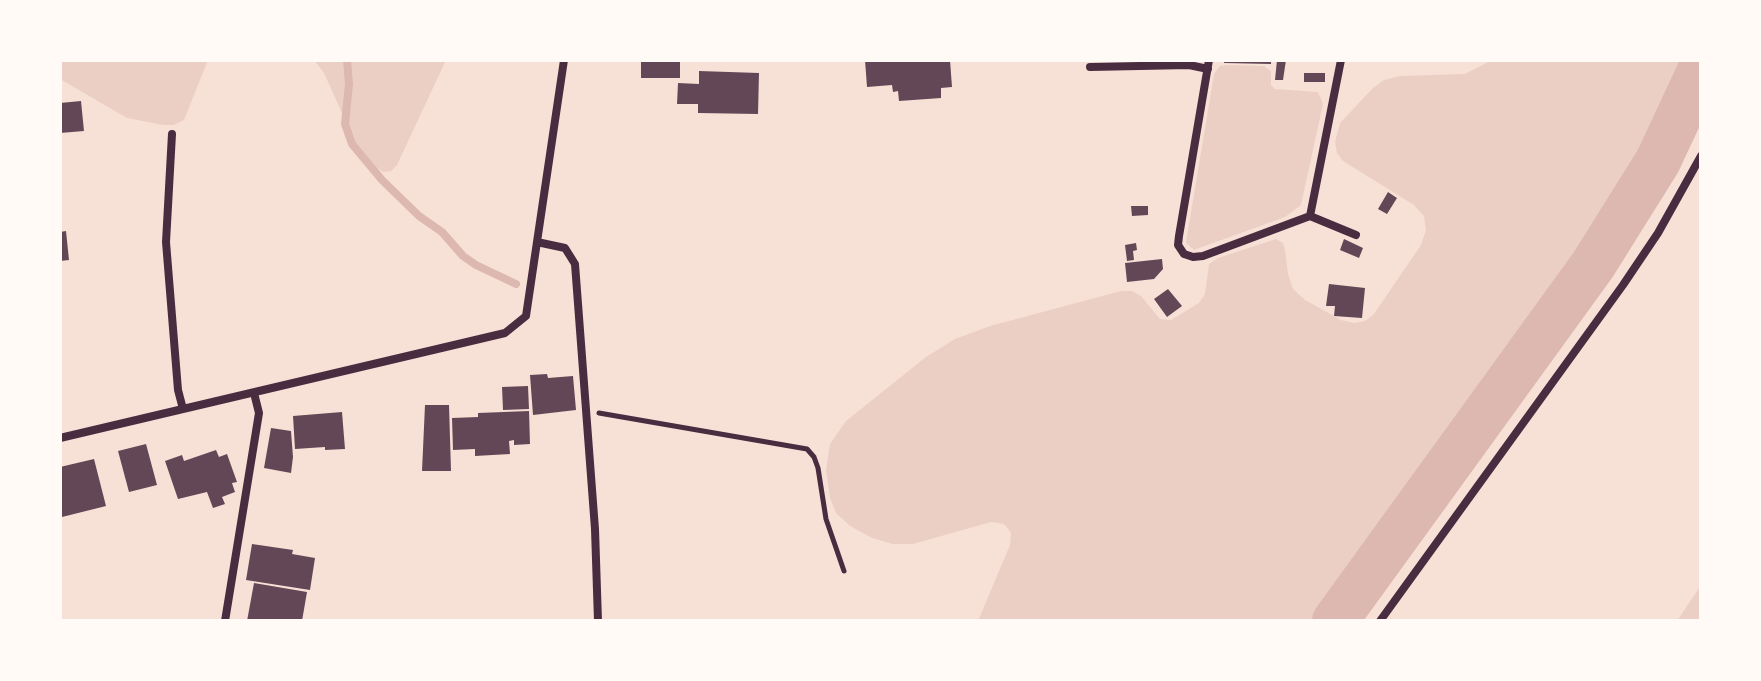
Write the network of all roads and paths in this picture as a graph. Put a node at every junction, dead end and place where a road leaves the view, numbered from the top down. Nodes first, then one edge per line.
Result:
1 (564, 60) edge
2 (1341, 60) edge
3 (1208, 64) edge
4 (1090, 67) dead end
5 (172, 134) dead end
6 (1701, 156) edge
7 (1310, 216) junction
8 (1356, 235) dead end
9 (537, 242) junction
10 (254, 393) junction
11 (183, 409) junction
12 (586, 414) junction
13 (60, 438) edge
14 (844, 571) dead end
15 (225, 621) edge
16 (598, 621) edge
17 (1380, 621) edge

1 - 9 street
2 - 7 street
3 - 4 street
3 - 7 street
5 - 11 street
6 - 17 street
7 - 8 street
9 - 10 street
9 - 12 street
10 - 11 street
10 - 15 street
11 - 13 street
12 - 14 path
12 - 16 street

